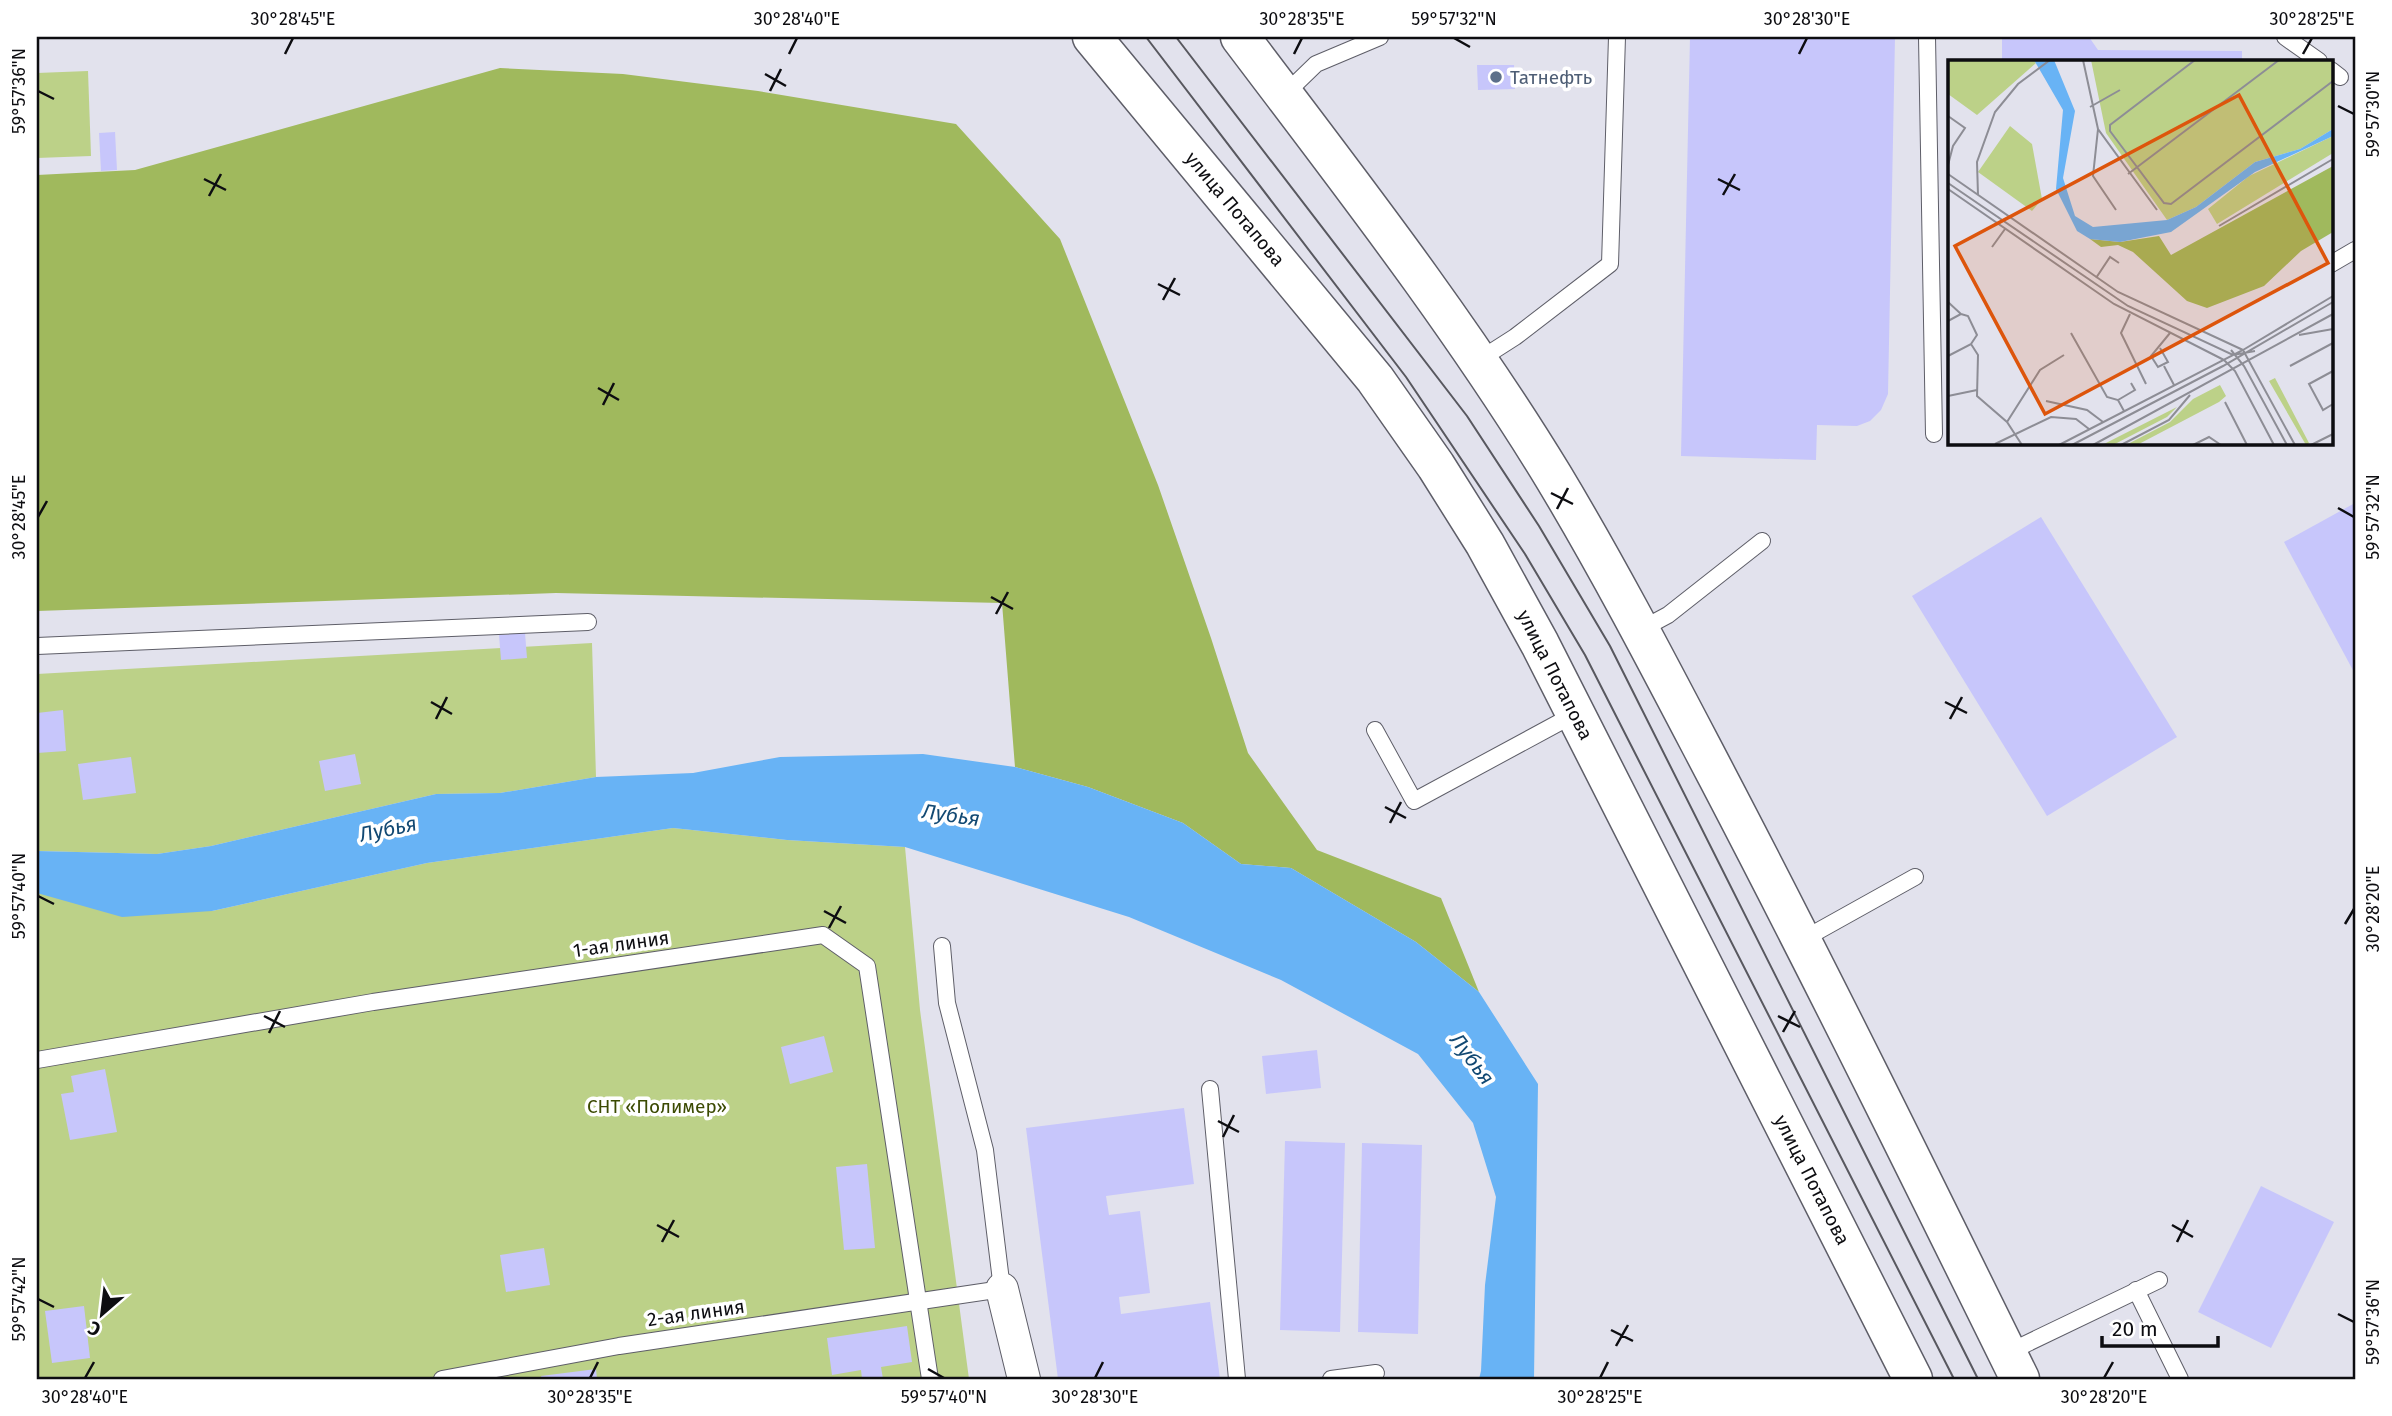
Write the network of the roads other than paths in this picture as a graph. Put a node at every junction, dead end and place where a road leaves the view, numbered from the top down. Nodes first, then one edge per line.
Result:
1 (1092, 37) edge
2 (1240, 37) edge
3 (1380, 37) edge
4 (1617, 37) edge
5 (1927, 37) edge
6 (2285, 37) edge
7 (2318, 60) edge
8 (1284, 95) junction
9 (2355, 250) edge
10 (2332, 263) edge
11 (1479, 360) junction
12 (1934, 434) dead end
13 (1762, 541) dead end
14 (588, 622) dead end
15 (1640, 630) junction
16 (37, 646) edge
17 (1575, 714) junction
18 (1375, 730) dead end
19 (1915, 877) dead end
20 (1802, 940) junction
21 (942, 946) dead end
22 (37, 1060) edge
23 (1210, 1088) dead end
24 (2160, 1280) dead end
25 (1002, 1289) junction
26 (2136, 1290) junction
27 (917, 1302) junction
28 (2014, 1366) edge
29 (1376, 1373) dead end
30 (442, 1379) edge
31 (930, 1379) edge
32 (1024, 1379) edge
33 (1237, 1379) edge
34 (1331, 1379) edge
35 (1913, 1379) edge
36 (2180, 1379) edge

1 - 17 street, улица Потапова
2 - 8 street
3 - 8 lane
4 - 11 lane
5 - 12 lane
6 - 7 lane
8 - 11 street
9 - 10 lane
11 - 15 street
13 - 15 lane
14 - 16 lane
15 - 20 street
17 - 18 lane
17 - 35 street, улица Потапова
19 - 20 lane
20 - 28 street
21 - 25 lane
22 - 27 lane, 1-ая линия
23 - 33 lane
24 - 26 lane
25 - 27 lane, 2-ая линия
25 - 32 street
26 - 28 lane
26 - 36 lane
27 - 30 lane, 2-ая линия
27 - 31 lane, 1-ая линия
29 - 34 lane

